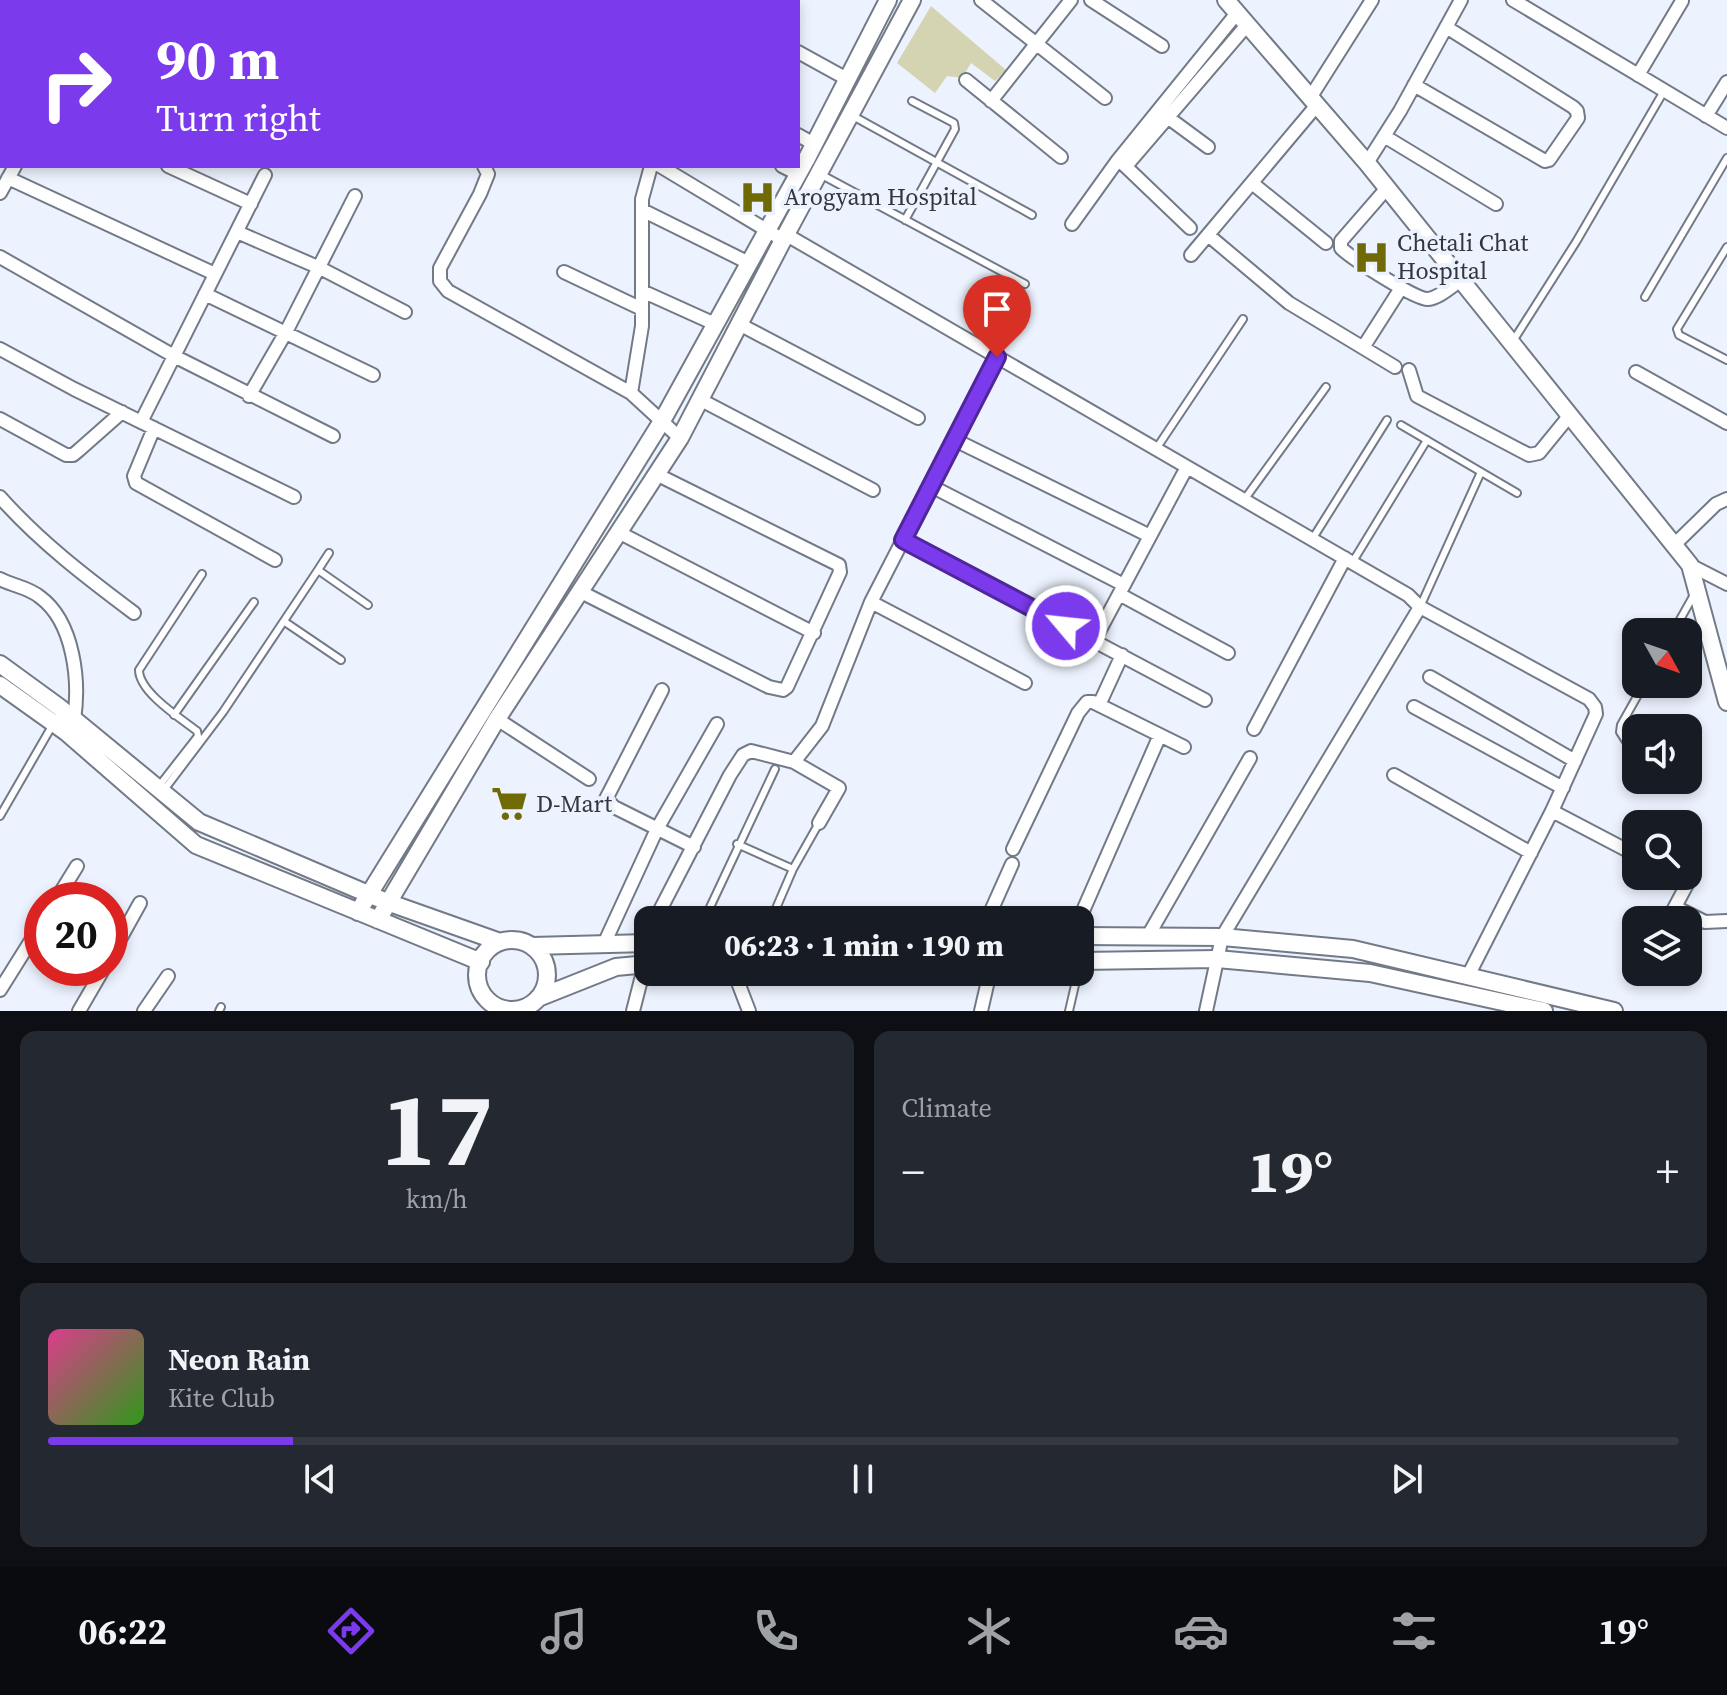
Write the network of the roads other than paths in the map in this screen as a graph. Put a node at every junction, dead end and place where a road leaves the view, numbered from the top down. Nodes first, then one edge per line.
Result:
1 (888, 0) edge
2 (912, 0) edge
3 (981, 0) edge
4 (1071, 0) edge
5 (1091, 0) edge
6 (1226, 0) edge
7 (1372, 0) edge
8 (1513, 0) edge
9 (1457, 1) edge
10 (1682, 1) edge
11 (1242, 19) junction
12 (1446, 27) junction
13 (1036, 43) junction
14 (1162, 46) dead end
15 (800, 53) edge
16 (1638, 75) junction
17 (847, 79) junction
18 (966, 80) dead end
19 (1727, 82) edge
20 (1414, 85) junction
21 (1664, 91) junction
22 (1105, 98) dead end
23 (912, 101) dead end
24 (991, 101) junction
25 (1314, 102) junction
26 (850, 114) junction
27 (1164, 114) junction
28 (1706, 116) junction
29 (1727, 128) edge
30 (800, 136) edge
31 (1384, 136) junction
32 (814, 144) junction
33 (1208, 147) dead end
34 (1061, 157) dead end
35 (1727, 158) edge
36 (937, 162) junction
37 (1122, 163) junction
38 (1367, 163) junction
39 (172, 168) edge
40 (485, 168) edge
41 (650, 168) edge
42 (663, 168) edge
43 (786, 168) edge
44 (798, 174) junction
45 (818, 174) junction
46 (265, 175) dead end
47 (4, 183) edge
48 (1252, 183) junction
49 (1387, 188) junction
50 (355, 196) dead end
51 (251, 204) junction
52 (1496, 204) dead end
53 (642, 210) junction
54 (1032, 215) dead end
55 (905, 220) junction
56 (1072, 224) dead end
57 (1190, 228) dead end
58 (767, 230) junction
59 (237, 232) junction
60 (1208, 235) junction
61 (784, 237) junction
62 (1326, 243) dead end
63 (1727, 247) edge
64 (1191, 255) dead end
65 (0, 257) edge
66 (749, 263) junction
67 (320, 268) junction
68 (564, 272) dead end
69 (215, 274) junction
70 (1461, 280) junction
71 (1025, 284) dead end
72 (1401, 288) junction
73 (642, 291) junction
74 (205, 294) junction
75 (1645, 297) dead end
76 (642, 309) junction
77 (405, 312) dead end
78 (1243, 319) dead end
79 (715, 324) junction
80 (739, 324) junction
81 (286, 332) junction
82 (1512, 343) junction
83 (1364, 346) junction
84 (0, 349) edge
85 (174, 356) junction
86 (997, 357) junction
87 (1727, 360) edge
88 (1395, 367) dead end
89 (1409, 370) dead end
90 (1636, 372) dead end
91 (373, 375) dead end
92 (1326, 387) dead end
93 (631, 393) junction
94 (249, 396) junction
95 (701, 400) junction
96 (122, 412) junction
97 (1570, 415) junction
98 (918, 418) dead end
99 (0, 419) edge
100 (1387, 420) dead end
101 (662, 421) junction
102 (141, 422) junction
103 (1727, 423) edge
104 (1401, 425) dead end
105 (154, 428) junction
106 (333, 436) dead end
107 (680, 438) junction
108 (955, 440) junction
109 (1427, 440) junction
110 (1156, 449) junction
111 (1187, 467) junction
112 (1481, 472) junction
113 (656, 474) junction
114 (931, 486) junction
115 (873, 490) dead end
116 (1517, 493) dead end
117 (0, 497) edge
118 (294, 497) dead end
119 (1727, 499) edge
120 (1244, 500) junction
121 (618, 532) junction
122 (1150, 536) junction
123 (1312, 539) junction
124 (903, 540) junction
125 (1674, 545) junction
126 (329, 553) dead end
127 (275, 560) dead end
128 (1348, 560) junction
129 (1690, 565) junction
130 (318, 570) junction
131 (202, 574) dead end
132 (0, 579) edge
133 (1727, 584) edge
134 (1122, 590) junction
135 (1697, 590) junction
136 (579, 591) junction
137 (254, 602) dead end
138 (871, 602) junction
139 (368, 605) dead end
140 (1420, 607) junction
141 (134, 613) dead end
142 (1681, 618) edge
143 (285, 622) junction
144 (814, 633) junction
145 (1094, 641) junction
146 (1228, 653) dead end
147 (1122, 655) junction
148 (341, 660) dead end
149 (0, 664) edge
150 (1722, 667) edge
151 (1430, 677) dead end
152 (1025, 683) dead end
153 (0, 685) edge
154 (662, 690) dead end
155 (1205, 700) dead end
156 (1727, 702) edge
157 (1099, 705) junction
158 (1414, 707) dead end
159 (174, 715) junction
160 (497, 719) junction
161 (74, 720) junction
162 (54, 723) junction
163 (717, 724) dead end
164 (1254, 729) dead end
165 (1160, 735) junction
166 (1184, 747) dead end
167 (1250, 758) dead end
168 (1575, 761) junction
169 (794, 762) junction
170 (775, 769) dead end
171 (1394, 775) dead end
172 (589, 779) dead end
173 (1563, 788) junction
174 (159, 791) junction
175 (1552, 811) junction
176 (0, 816) edge
177 (819, 823) joint
178 (657, 829) junction
179 (737, 844) junction
180 (694, 847) junction
181 (1622, 848) edge
182 (1013, 849) dead end
183 (1531, 853) junction
184 (1012, 864) dead end
185 (77, 866) dead end
186 (793, 869) junction
187 (67, 882) edge
188 (368, 894) junction
189 (387, 902) junction
190 (140, 903) dead end
191 (662, 906) edge
192 (710, 906) edge
193 (777, 906) edge
194 (993, 906) edge
195 (1085, 906) edge
196 (358, 912) junction
197 (378, 920) junction
198 (1702, 920) edge
199 (1727, 921) edge
200 (128, 925) edge
201 (1094, 936) edge
202 (1148, 936) junction
203 (1222, 937) junction
204 (634, 940) edge
205 (500, 942) junction
206 (604, 944) junction
207 (532, 946) junction
208 (24, 952) edge
209 (1217, 959) junction
210 (1094, 961) edge
211 (481, 962) junction
212 (634, 965) edge
213 (168, 976) dead end
214 (1468, 976) junction
215 (94, 986) edge
216 (640, 986) edge
217 (739, 986) edge
218 (987, 986) edge
219 (1075, 986) edge
220 (0, 990) edge
221 (529, 1005) edge
222 (490, 1006) edge
223 (79, 1011) edge
224 (144, 1011) edge
225 (633, 1011) edge
226 (749, 1011) edge
227 (981, 1011) edge
228 (1069, 1011) edge
229 (1206, 1011) edge
230 (1544, 1011) edge
231 (1614, 1011) edge

1 - 17 street
2 - 26 street
3 - 13 street
4 - 13 street
5 - 14 street
6 - 11 street
7 - 25 street
8 - 16 street
9 - 12 street
10 - 16 street
11 - 25 street
11 - 27 street
12 - 20 street
12 - 20 street
13 - 22 street
13 - 24 street
15 - 17 street
16 - 21 street
17 - 32 street
18 - 24 street
19 - 28 street
20 - 31 street
21 - 28 street
21 - 82 lane
23 - 36 lane
24 - 34 street
25 - 38 street
25 - 48 street
26 - 36 lane
26 - 45 street
27 - 33 street
27 - 37 street
28 - 29 street
30 - 32 street
31 - 38 street
31 - 52 street
32 - 44 street
35 - 75 lane
36 - 54 lane
36 - 55 lane
37 - 56 street
37 - 57 street
38 - 49 street
39 - 51 street
40 - 93 street
41 - 53 street
42 - 58 street
43 - 44 street
44 - 58 street
45 - 55 lane
45 - 61 street
46 - 51 street
47 - 69 street
48 - 60 street
48 - 62 street
49 - 70 street
49 - 72 street
50 - 67 street
51 - 59 street
53 - 66 street
53 - 73 street
55 - 71 lane
58 - 61 street
58 - 66 street
59 - 67 street
59 - 69 street
60 - 64 street
60 - 83 street
61 - 80 street
61 - 86 street
63 - 87 lane
65 - 85 street
66 - 79 street
67 - 77 street
67 - 81 street
68 - 76 street
69 - 74 street
70 - 72 street
70 - 82 street
72 - 83 street
73 - 76 street
73 - 79 street
74 - 81 street
74 - 85 street
76 - 93 street
78 - 110 lane
79 - 101 street
80 - 95 street
80 - 98 street
81 - 91 street
81 - 94 street
82 - 97 street
83 - 88 street
84 - 96 street
85 - 94 street
85 - 102 street
86 - 108 street
86 - 110 street
89 - 97 street
90 - 103 street
92 - 120 lane
93 - 101 street
94 - 106 street
95 - 107 street
95 - 115 street
96 - 99 street
96 - 102 street
97 - 125 street
100 - 123 lane
101 - 107 street
101 - 188 street
102 - 105 street
104 - 109 lane
105 - 118 street
105 - 127 street
107 - 113 street
108 - 114 street
108 - 122 street
109 - 112 lane
109 - 128 lane
110 - 111 street
111 - 120 street
111 - 122 street
112 - 116 lane
112 - 140 lane
113 - 121 street
113 - 144 street
114 - 124 street
114 - 134 street
117 - 141 street
119 - 125 street
120 - 123 street
121 - 136 street
121 - 144 street
122 - 134 street
123 - 128 street
124 - 138 street
124 - 145 lane
125 - 129 street
126 - 130 lane
128 - 140 street
128 - 164 street
129 - 133 street
129 - 135 street
130 - 139 lane
130 - 143 lane
131 - 159 lane
132 - 161 street
134 - 145 street
134 - 146 street
135 - 142 lane
135 - 150 street
136 - 144 street
136 - 160 street
137 - 159 lane
138 - 152 street
138 - 169 street
140 - 168 street
140 - 203 street
143 - 148 lane
143 - 174 lane
145 - 147 street
147 - 155 street
147 - 157 street
149 - 161 street
150 - 156 street
151 - 168 street
153 - 162 street
154 - 178 street
157 - 165 street
157 - 182 street
158 - 173 street
159 - 174 lane
160 - 172 street
160 - 189 street
161 - 174 street
162 - 176 lane
162 - 196 street
163 - 178 street
165 - 166 street
165 - 195 street
167 - 202 street
168 - 173 street
169 - 177 street
169 - 180 street
170 - 179 lane
171 - 183 street
173 - 175 street
174 - 188 street
175 - 181 street
175 - 183 street
177 - 186 lane
178 - 180 street
178 - 206 street
179 - 186 lane
179 - 192 lane
180 - 191 street
183 - 214 street
184 - 194 street
185 - 187 street
186 - 193 lane
188 - 189 street
188 - 196 street
189 - 197 street
189 - 205 street
190 - 200 street
196 - 197 street
197 - 211 street
198 - 199 street
201 - 202 street
202 - 203 street
203 - 209 street
203 - 214 street
204 - 206 street
205 - 207 street
205 - 211 street
206 - 207 street
207 - 221 street
208 - 220 street
209 - 210 street
209 - 229 street
209 - 230 street
211 - 222 street
212 - 221 street
213 - 224 street
214 - 231 street
215 - 223 street
216 - 225 street
217 - 226 street
218 - 227 street
219 - 228 lane
221 - 222 street

